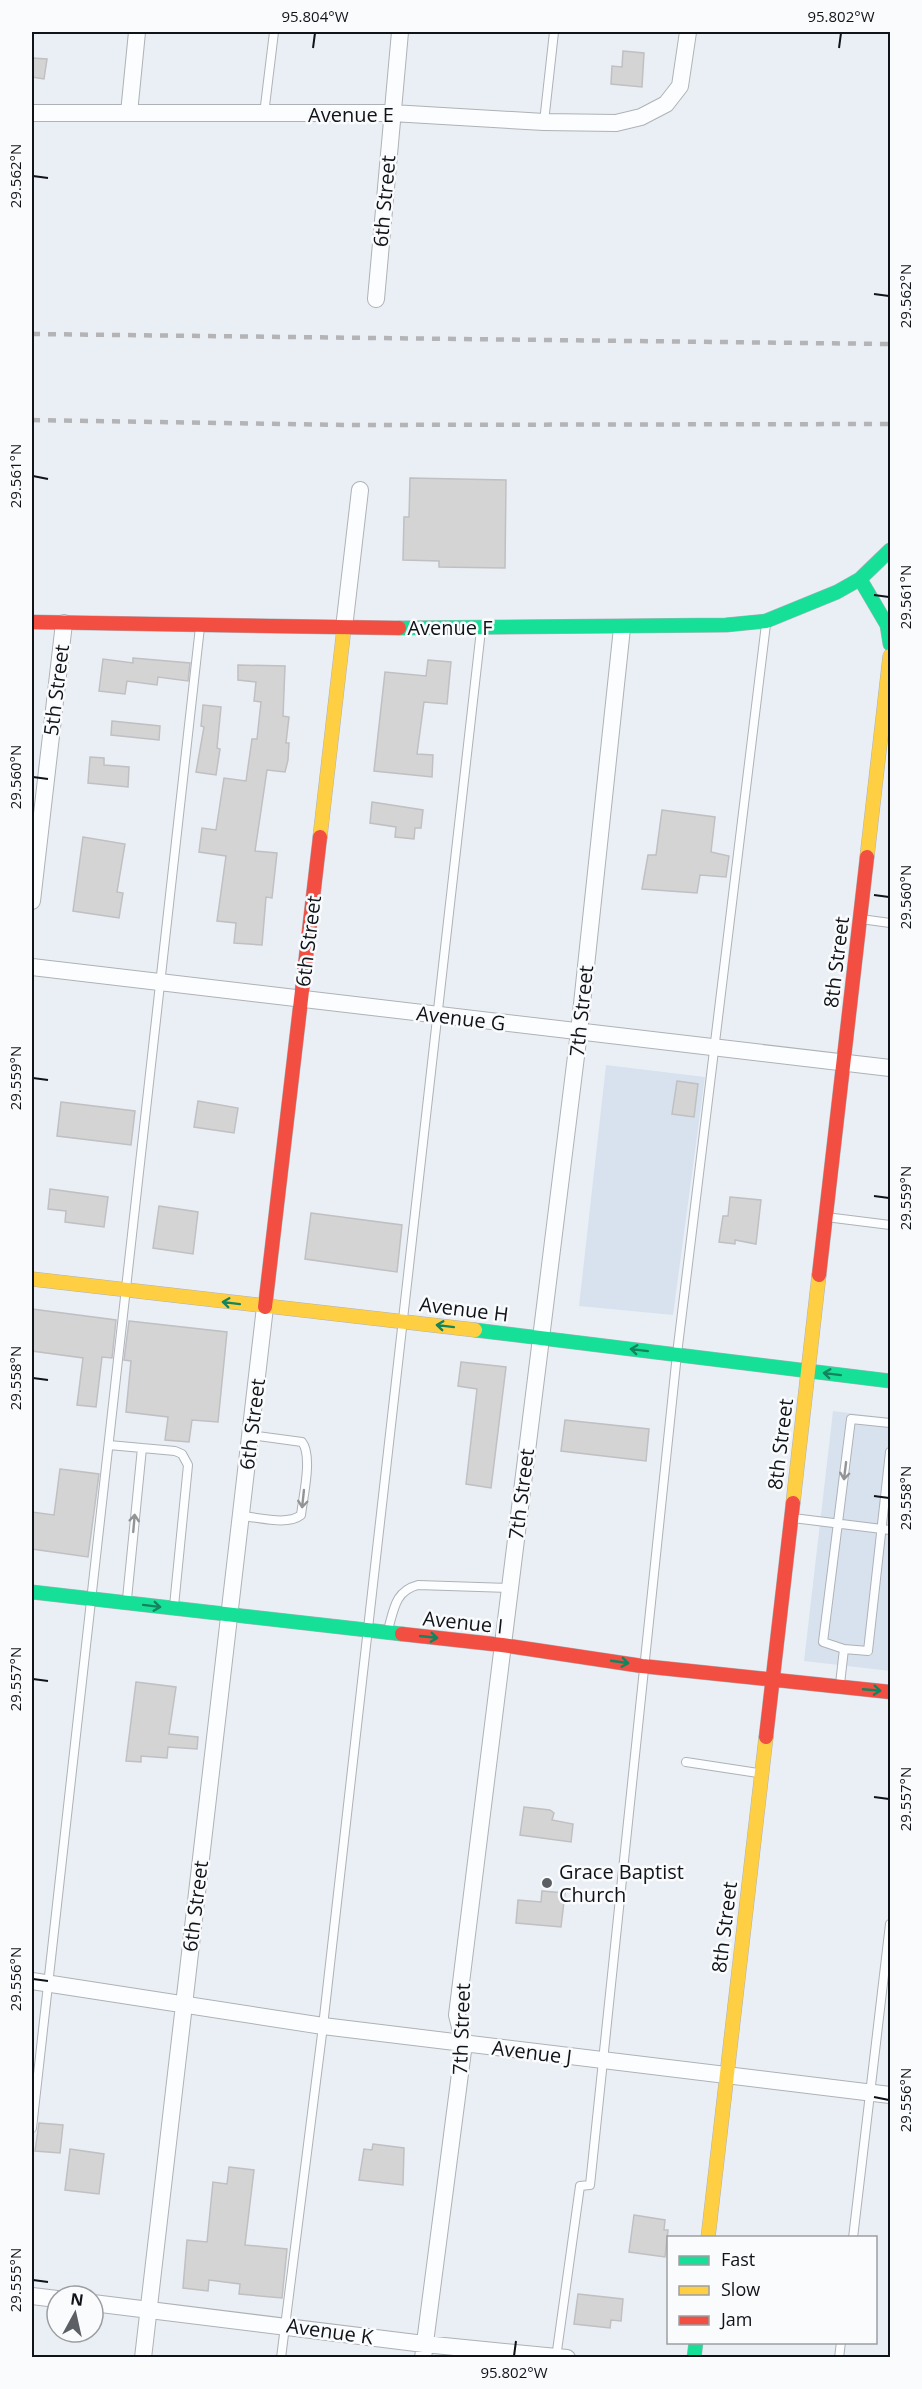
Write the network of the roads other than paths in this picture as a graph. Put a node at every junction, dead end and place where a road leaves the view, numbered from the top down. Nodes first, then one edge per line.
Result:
1 (137, 32) edge
2 (274, 32) edge
3 (400, 32) edge
4 (554, 32) edge
5 (688, 32) edge
6 (32, 113) edge
7 (129, 113) junction
8 (392, 113) junction
9 (264, 114) junction
10 (544, 122) junction
11 (376, 299) dead end
12 (360, 490) dead end
13 (891, 550) edge
14 (860, 579) junction
15 (766, 621) junction
16 (32, 622) edge
17 (64, 623) junction
18 (200, 623) junction
19 (481, 626) junction
20 (344, 628) junction
21 (622, 628) junction
22 (891, 644) edge
23 (891, 656) edge
24 (883, 794) edge
25 (32, 901) edge
26 (860, 919) junction
27 (891, 922) edge
28 (32, 967) edge
29 (159, 982) junction
30 (301, 999) junction
31 (438, 1015) junction
32 (579, 1032) junction
33 (715, 1048) junction
34 (844, 1063) junction
35 (891, 1068) edge
36 (826, 1217) junction
37 (891, 1225) edge
38 (32, 1279) edge
39 (127, 1290) junction
40 (265, 1307) junction
41 (404, 1321) junction
42 (540, 1338) junction
43 (677, 1354) junction
44 (808, 1371) junction
45 (891, 1381) edge
46 (891, 1423) edge
47 (250, 1435) junction
48 (109, 1445) junction
49 (141, 1448) junction
50 (891, 1452) edge
51 (241, 1515) junction
52 (791, 1518) junction
53 (838, 1524) junction
54 (886, 1529) edge
55 (509, 1588) junction
56 (32, 1592) edge
57 (91, 1598) junction
58 (127, 1602) junction
59 (174, 1608) junction
60 (229, 1616) junction
61 (367, 1631) junction
62 (387, 1633) junction
63 (502, 1645) junction
64 (844, 1649) junction
65 (642, 1666) junction
66 (772, 1681) junction
67 (840, 1687) junction
68 (891, 1692) edge
69 (686, 1762) dead end
70 (762, 1773) junction
71 (891, 1924) edge
72 (32, 1981) edge
73 (49, 1983) junction
74 (184, 2004) junction
75 (323, 2026) junction
76 (464, 2043) junction
77 (602, 2060) junction
78 (727, 2076) junction
79 (870, 2093) junction
80 (891, 2095) edge
81 (32, 2128) edge
82 (708, 2236) edge
83 (853, 2236) edge
84 (105, 2305) edge
85 (148, 2310) junction
86 (284, 2325) junction
87 (424, 2351) edge
88 (559, 2357) edge
89 (143, 2358) edge
90 (281, 2358) edge

1 - 7 street
2 - 9 lane
3 - 8 street, 6th Street
4 - 10 lane
5 - 10 street, Avenue E
6 - 7 street, Avenue E
7 - 9 street, Avenue E
8 - 9 street, Avenue E
8 - 10 street, Avenue E
8 - 11 street, 6th Street
12 - 20 street, 6th Street
13 - 14 street, Avenue F
14 - 15 street, Avenue F
14 - 22 street
15 - 21 street, Avenue F
15 - 33 lane
16 - 17 street, Avenue F
17 - 18 street, Avenue F
17 - 25 street, 5th Street
18 - 20 street, Avenue F
18 - 29 lane
19 - 20 street, Avenue F
19 - 21 street, Avenue F
19 - 31 lane
20 - 30 street, 6th Street
21 - 32 street, 7th Street
23 - 24 street, 8th Street
24 - 26 street, 8th Street
26 - 27 lane
26 - 34 street, 8th Street
28 - 29 street, Avenue G
29 - 30 street, Avenue G
29 - 39 lane
30 - 31 street, Avenue G
30 - 40 street, 6th Street
31 - 32 street, Avenue G
31 - 41 lane
32 - 33 street, Avenue G
32 - 42 street, 7th Street
33 - 34 street, Avenue G
33 - 43 lane
34 - 35 street, Avenue G
34 - 36 street, 8th Street
36 - 37 lane
36 - 44 street, 8th Street
38 - 39 street, Avenue H
40 -> 39 street, Avenue H
39 - 48 lane
40 - 41 street, Avenue H
40 - 47 street, 6th Street
42 -> 41 street, Avenue H
41 - 61 lane
43 -> 42 street, Avenue H
42 - 55 street, 7th Street
43 - 44 street, Avenue H
43 - 65 lane
45 -> 44 street, Avenue H
44 - 52 street, 8th Street
46 -> 53 lane
47 - 51 street, 6th Street
47 -> 51 lane
48 - 49 lane
48 - 57 lane
58 -> 49 lane
49 - 59 lane
50 - 54 lane
51 - 60 street, 6th Street
52 - 53 lane
52 - 66 street, 8th Street
53 - 54 lane
53 - 64 lane
54 - 64 lane
55 - 62 lane
55 - 63 street, 7th Street
56 - 57 street, Avenue I
57 - 58 street, Avenue I
57 - 73 lane
58 -> 59 street, Avenue I
59 - 60 street, Avenue I
60 - 61 street, Avenue I
60 - 74 street, 6th Street
61 - 62 street, Avenue I
61 - 75 lane
62 -> 63 street, Avenue I
63 -> 65 street, Avenue I
63 - 76 street, 7th Street
64 - 67 lane
65 - 66 street, Avenue I
65 - 77 lane
66 - 67 street, Avenue I
66 - 70 street, 8th Street
67 -> 68 street, Avenue I
69 - 70 lane
70 - 78 street, 8th Street
71 - 79 lane
72 - 73 street, Avenue J
73 - 74 street, Avenue J
73 - 81 lane
74 - 75 street, Avenue J
74 - 85 street, 6th Street
75 - 76 street, Avenue J
75 - 86 lane
76 - 77 street, Avenue J
76 - 87 street, 7th Street
77 - 78 street, Avenue J
77 - 88 lane
78 - 79 street, Avenue J
78 - 82 street, 8th Street
79 - 80 street, Avenue J
79 - 83 lane
84 - 85 street, Avenue K
85 - 86 street, Avenue K
85 - 89 street, 6th Street
86 - 87 street, Avenue K
86 - 90 lane
87 - 88 street, Avenue K

